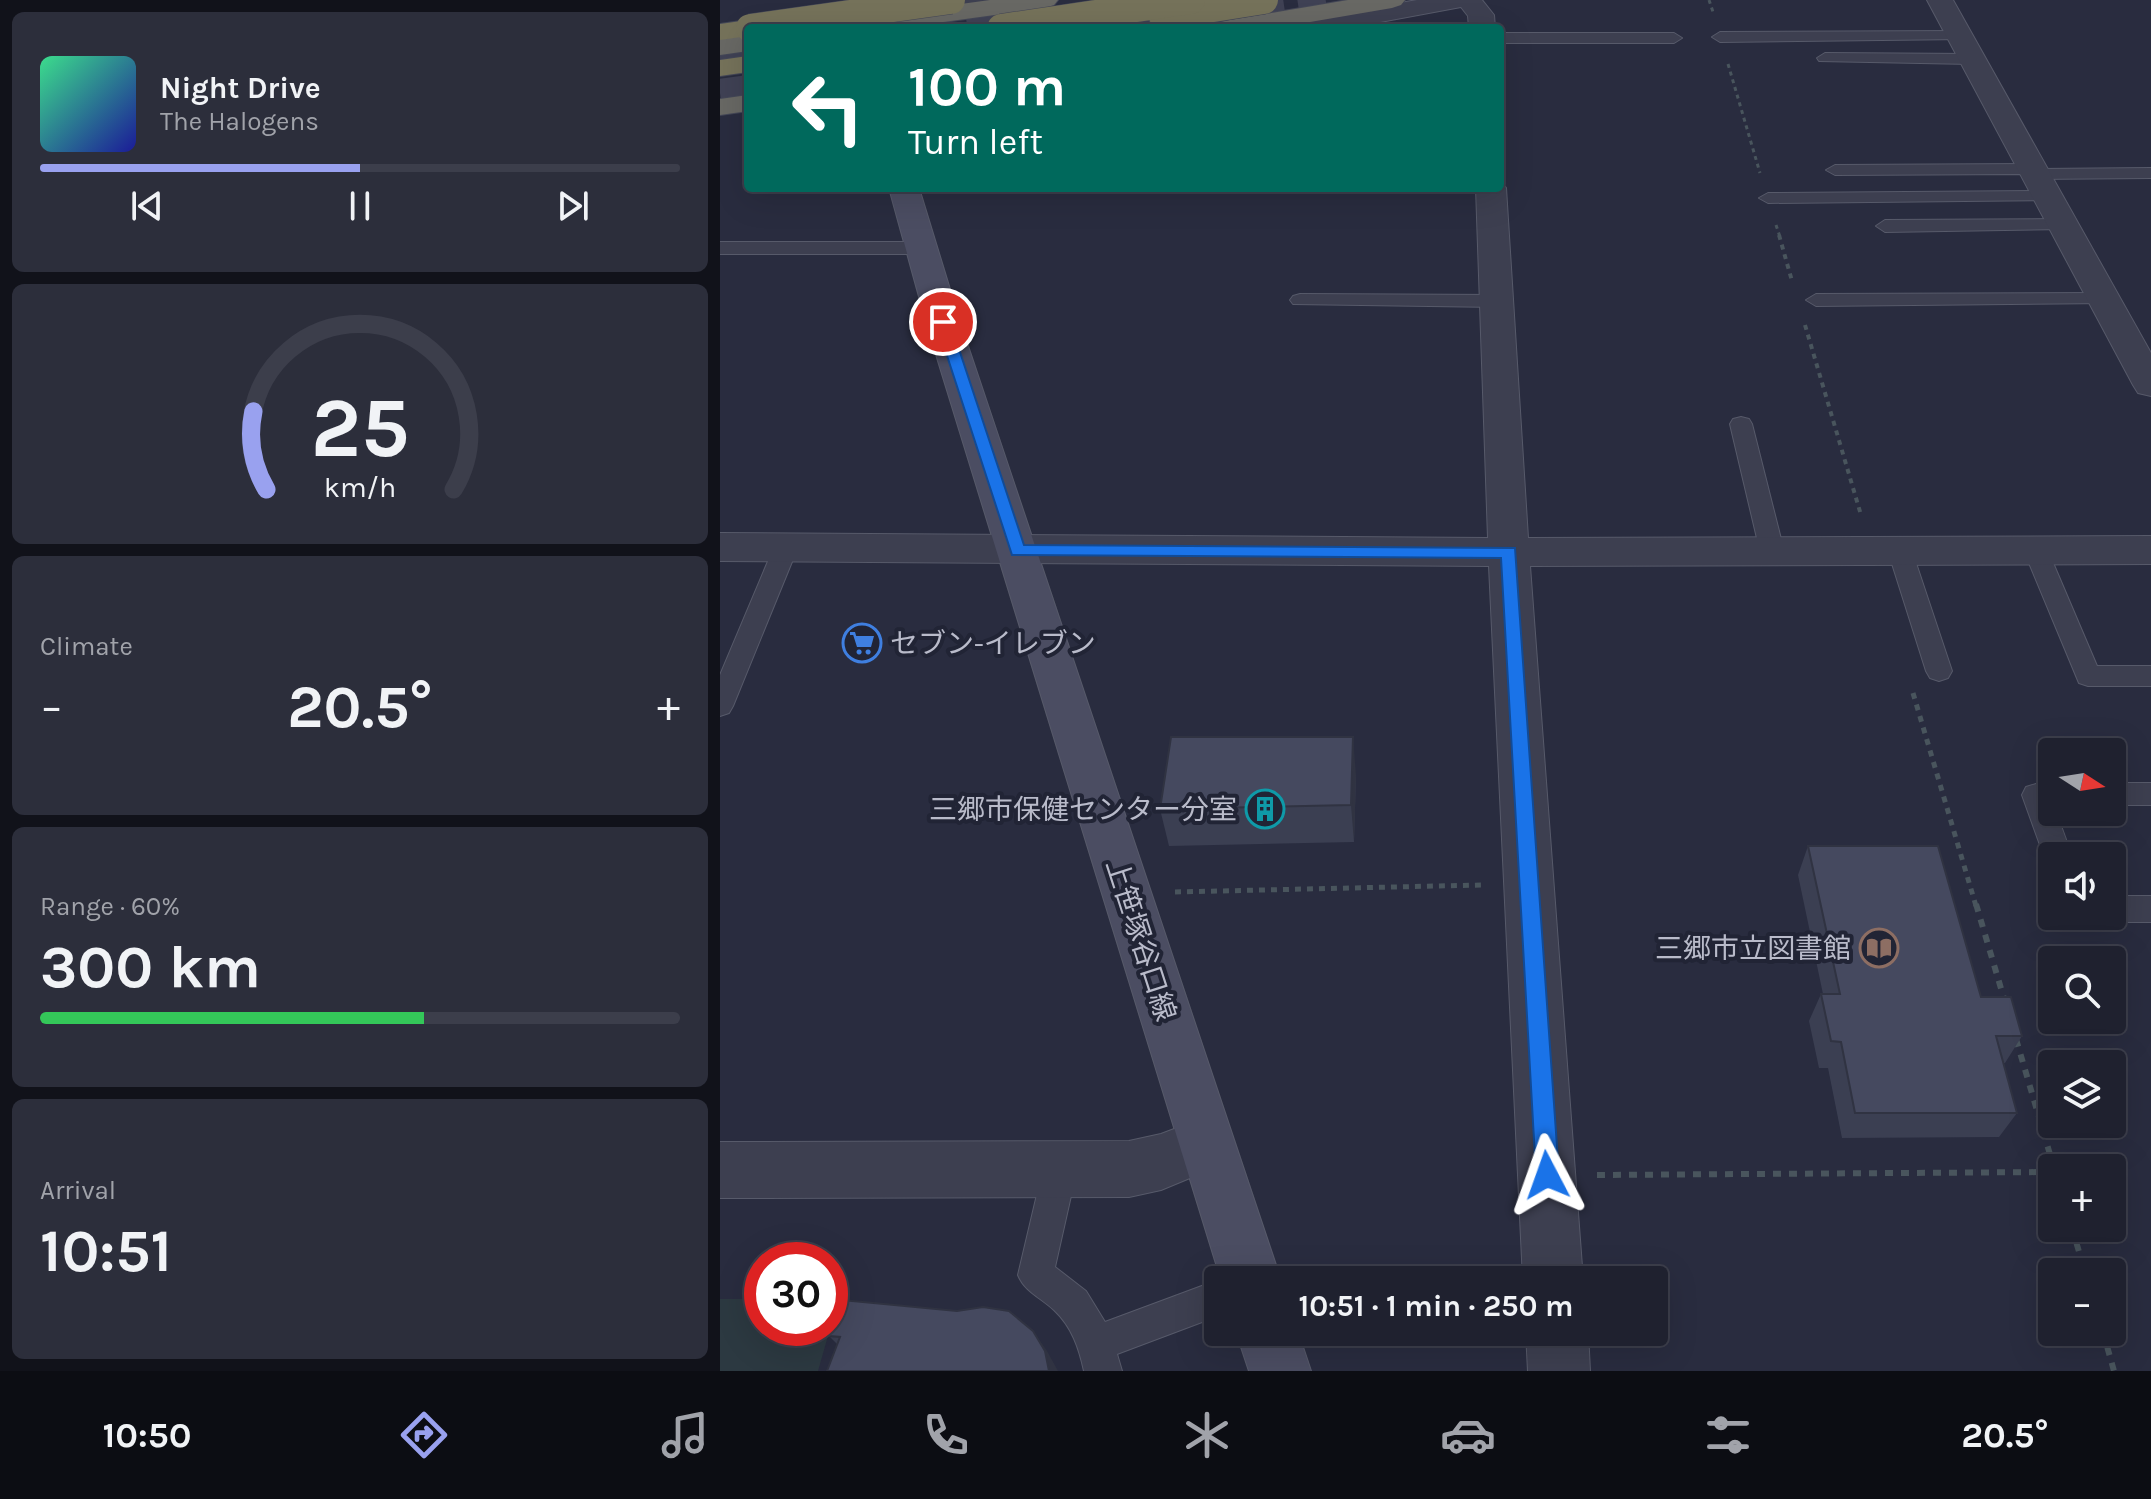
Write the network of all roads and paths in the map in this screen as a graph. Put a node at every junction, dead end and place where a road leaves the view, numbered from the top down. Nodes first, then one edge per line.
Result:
1 (838, 0) edge
2 (1045, 0) edge
3 (1117, 0) edge
4 (1191, 0) tunnel mouth
5 (1264, 0) edge
6 (1392, 0) edge
7 (1459, 0) edge
8 (1468, 0) edge
9 (1940, 0) edge
10 (963, 6) edge
11 (788, 24) edge
12 (847, 24) edge
13 (870, 24) edge
14 (1028, 24) tunnel mouth
15 (1109, 24) edge
16 (1139, 24) edge
17 (1253, 24) edge
18 (1327, 24) edge
19 (1482, 24) edge
20 (744, 29) edge
21 (720, 32) edge
22 (1720, 37) dead end
23 (1504, 38) edge
24 (1674, 38) dead end
25 (744, 44) edge
26 (720, 47) edge
27 (1965, 47) junction
28 (1825, 58) dead end
29 (744, 65) edge
30 (720, 68) edge
31 (744, 78) edge
32 (720, 81) edge
33 (744, 104) edge
34 (720, 107) edge
35 (1835, 170) dead end
36 (2151, 173) edge
37 (2036, 180) junction
38 (905, 192) edge
39 (1491, 192) edge
40 (1768, 198) dead end
41 (2061, 225) junction
42 (1885, 226) dead end
43 (720, 248) edge
44 (923, 248) junction
45 (2103, 299) junction
46 (1300, 300) dead end
47 (1816, 300) dead end
48 (1498, 301) junction
49 (2151, 385) edge
50 (1741, 424) dead end
51 (720, 547) edge
52 (786, 547) junction
53 (2151, 550) edge
54 (1017, 551) junction
55 (1772, 551) junction
56 (1900, 551) junction
57 (2036, 551) junction
58 (1509, 552) junction
59 (1939, 671) dead end
60 (2151, 676) edge
61 (720, 706) edge
62 (2126, 794) edge
63 (2151, 794) edge
64 (1530, 883) junction
65 (1172, 892) dead end
66 (2126, 909) edge
67 (2151, 909) edge
68 (1206, 1144) junction
69 (1060, 1169) junction
70 (720, 1170) edge
71 (2038, 1172) edge
72 (1547, 1175) junction
73 (1246, 1266) edge
74 (1552, 1266) edge
75 (1204, 1305) edge
76 (1272, 1346) edge
77 (1558, 1346) edge
78 (2107, 1346) edge
79 (1100, 1358) edge
80 (1280, 1371) edge
81 (1559, 1371) edge
82 (2114, 1371) edge

1 - 12 main road
2 - 10 highway
3 - 16 street
4 - 14 highway, bridge
5 - 15 highway, bridge
6 - 17 highway
7 - 18 street
8 - 19 street
9 - 27 street
10 - 11 highway, bridge
10 - 13 highway
20 - 21 highway
22 - 27 lane
23 - 24 lane
25 - 26 highway
27 - 28 lane
27 - 37 street
29 - 30 highway
31 - 32 highway
33 - 34 highway
35 - 37 lane
36 - 37 lane
37 - 40 lane
37 - 41 street
38 - 44 main road, 上笹塚谷口線
39 - 48 street
41 - 42 lane
41 - 45 street
43 - 44 lane
44 - 54 main road, 上笹塚谷口線
45 - 47 lane
45 - 49 street
46 - 48 lane
48 - 58 street
50 - 55 lane
51 - 52 street
52 - 54 street
52 - 61 lane
53 - 57 street
54 - 58 street
54 - 68 main road, 上笹塚谷口線
55 - 56 street
55 - 58 street
56 - 57 street
56 - 59 lane
57 - 60 lane
58 - 64 street
62 - 63 lane
64 - 65 path
64 - 72 street
66 - 67 lane
68 - 69 street
68 - 73 main road, 上笹塚谷口線
69 - 70 street
69 - 79 lane
71 - 72 path
72 - 74 street
75 - 79 lane
76 - 80 main road
77 - 81 street
78 - 82 path

